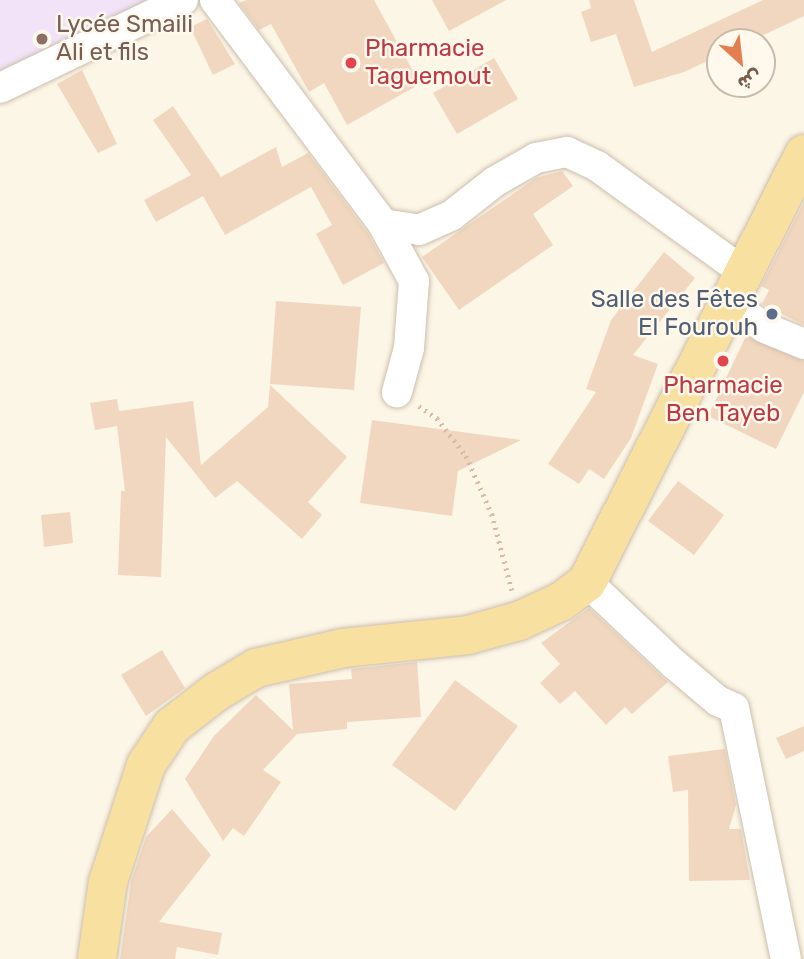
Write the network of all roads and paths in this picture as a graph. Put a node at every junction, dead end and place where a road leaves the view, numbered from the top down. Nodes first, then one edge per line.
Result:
1 (183, 0) edge
2 (215, 0) edge
3 (0, 88) edge
4 (804, 154) edge
5 (383, 224) junction
6 (737, 288) junction
7 (804, 344) edge
8 (397, 392) joint
9 (587, 582) junction
10 (519, 621) junction
11 (97, 959) edge
12 (786, 959) edge

1 - 3 street
2 - 5 street
4 - 6 main road
5 - 6 street
5 - 8 street
6 - 7 street
6 - 9 main road
8 - 10 path
9 - 10 main road
9 - 12 street
10 - 11 main road

